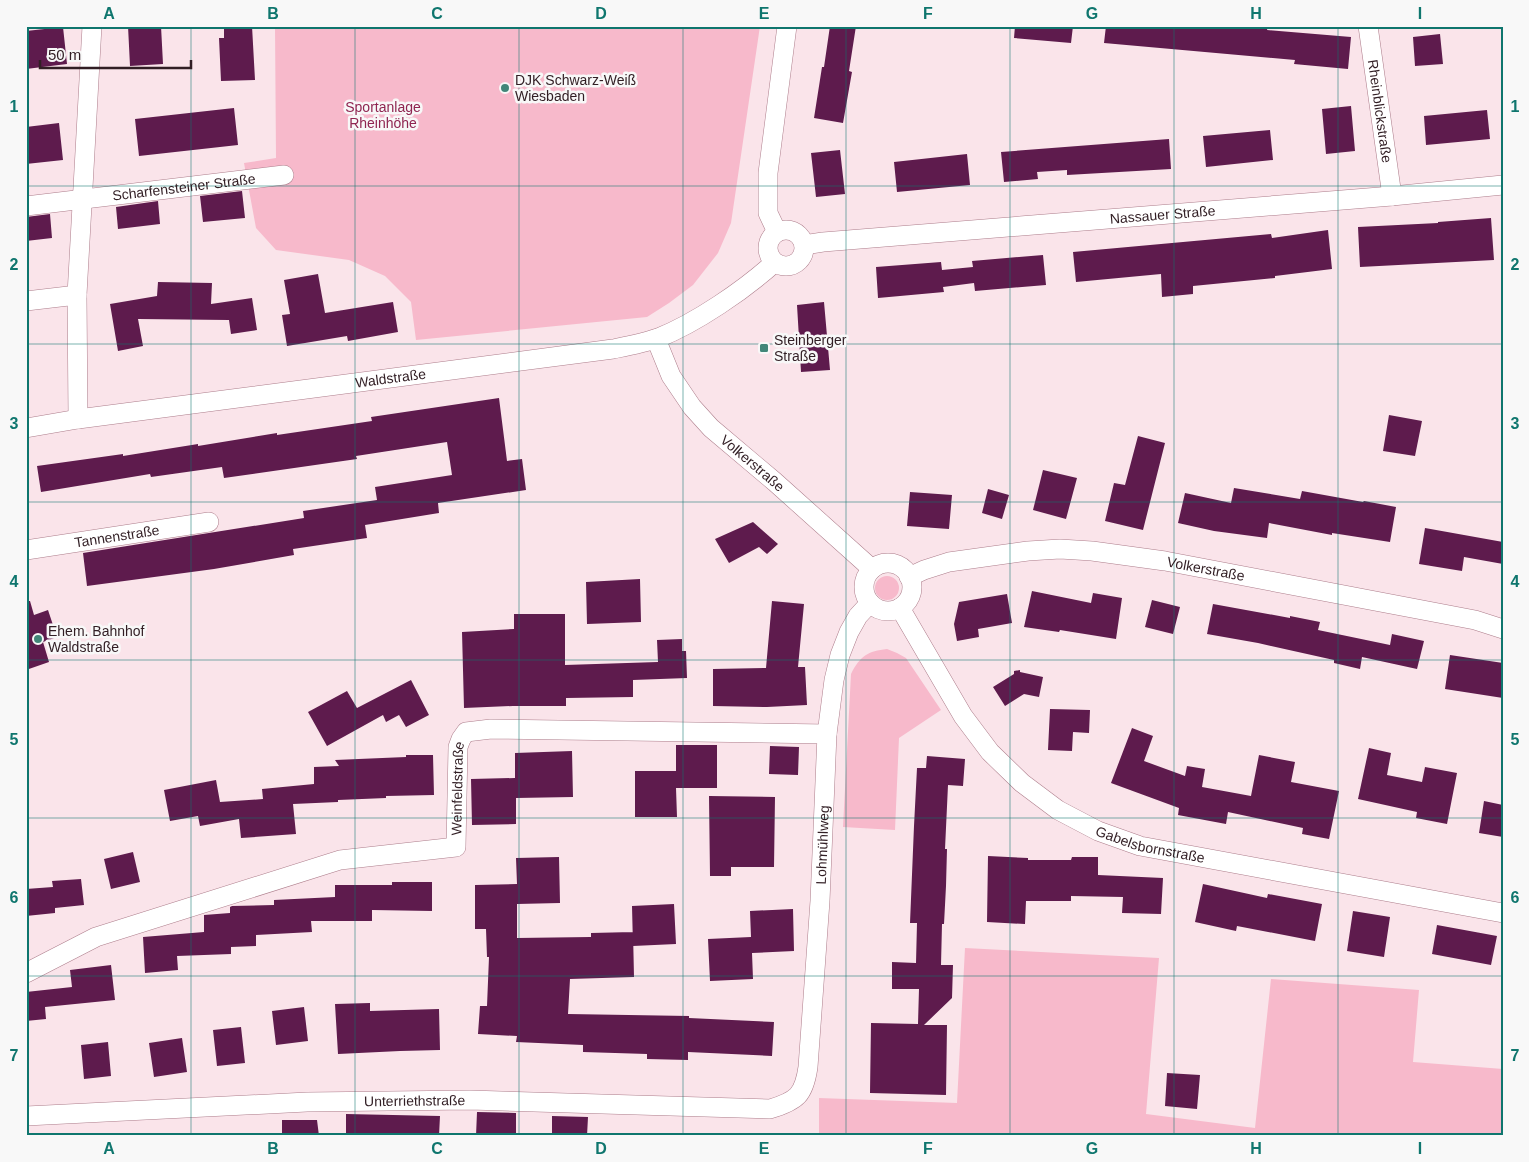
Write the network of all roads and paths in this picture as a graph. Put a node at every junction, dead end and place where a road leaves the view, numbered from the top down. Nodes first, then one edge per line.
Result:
1 (92, 26) edge
2 (787, 26) edge
3 (1368, 26) edge
4 (284, 174) dead end
5 (1503, 185) edge
6 (1392, 196) junction
7 (82, 198) junction
8 (26, 206) edge
9 (777, 232) junction
10 (804, 246) junction
11 (774, 263) junction
12 (77, 295) junction
13 (26, 301) edge
14 (656, 339) junction
15 (78, 419) junction
16 (26, 428) edge
17 (209, 522) dead end
18 (26, 550) edge
19 (872, 569) junction
20 (909, 577) junction
21 (870, 603) junction
22 (900, 608) junction
23 (1503, 628) edge
24 (827, 734) junction
25 (1503, 913) edge
26 (26, 973) edge
27 (799, 1094) joint
28 (26, 1116) edge

1 - 7 street
2 - 9 street
3 - 6 street, Rheinblickstraße
4 - 7 street, Scharfensteiner Straße
5 - 6 street, Nassauer Straße
6 - 10 street, Nassauer Straße
7 - 8 street, Scharfensteiner Straße
7 - 12 street
9 - 10 street
9 - 11 street
10 - 11 street
11 - 14 street, Waldstraße
12 - 13 street
12 - 15 street
14 - 15 street, Waldstraße
14 - 19 street, Volkerstraße
15 - 16 street, Waldstraße
17 - 18 street, Tannenstraße
19 - 20 street
19 - 21 street
20 - 22 street
20 - 23 street, Volkerstraße
21 - 22 street
21 - 24 street, Lohmühlweg
22 - 25 street, Gabelsbornstraße
24 - 26 street, Weinfeldstraße
24 - 27 street, Lohmühlweg
27 - 28 street, Unterriethstraße

